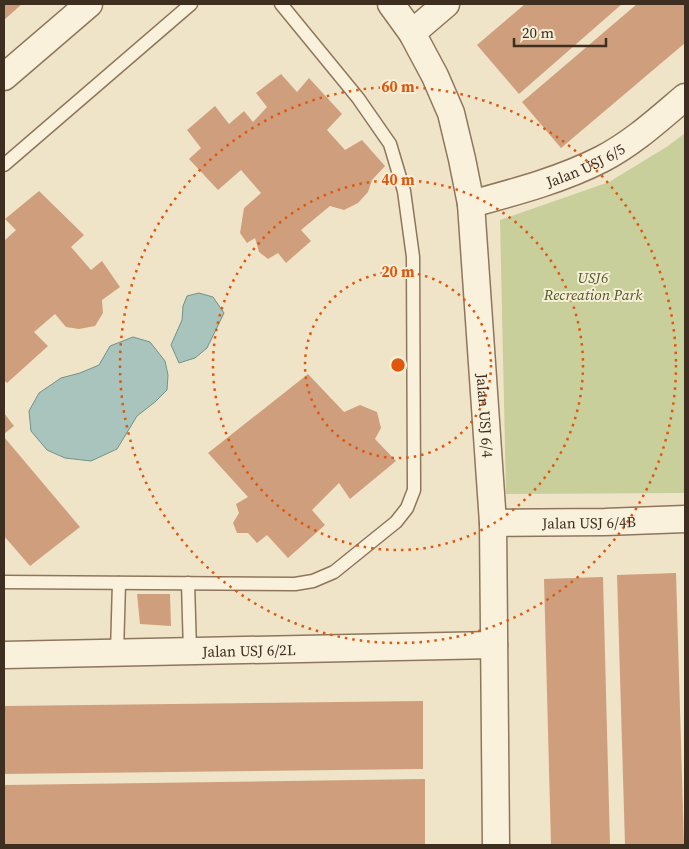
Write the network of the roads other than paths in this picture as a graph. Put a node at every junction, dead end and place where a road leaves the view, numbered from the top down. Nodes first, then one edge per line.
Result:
1 (89, 4) edge
2 (191, 4) edge
3 (281, 4) edge
4 (391, 4) edge
5 (446, 4) edge
6 (412, 33) junction
7 (4, 77) edge
8 (685, 97) edge
9 (4, 165) edge
10 (471, 204) junction
11 (685, 519) edge
12 (493, 522) junction
13 (4, 582) edge
14 (119, 583) junction
15 (188, 583) junction
16 (494, 645) junction
17 (190, 651) junction
18 (117, 652) junction
19 (4, 655) edge
20 (496, 845) edge

1 - 7 street
2 - 9 lane
3 - 15 lane
4 - 6 street, Jalan USJ 6/4
5 - 6 street
6 - 10 street, Jalan USJ 6/4
8 - 10 street, Jalan USJ 6/5
10 - 12 street, Jalan USJ 6/4
11 - 12 street, Jalan USJ 6/4B
12 - 16 street, Jalan USJ 6/4
13 - 14 lane
14 - 15 lane
14 - 18 lane
15 - 17 lane
16 - 17 street, Jalan USJ 6/2L
16 - 20 street, Jalan USJ 6/4
17 - 18 street, Jalan USJ 6/2L
18 - 19 street, Jalan USJ 6/2L

